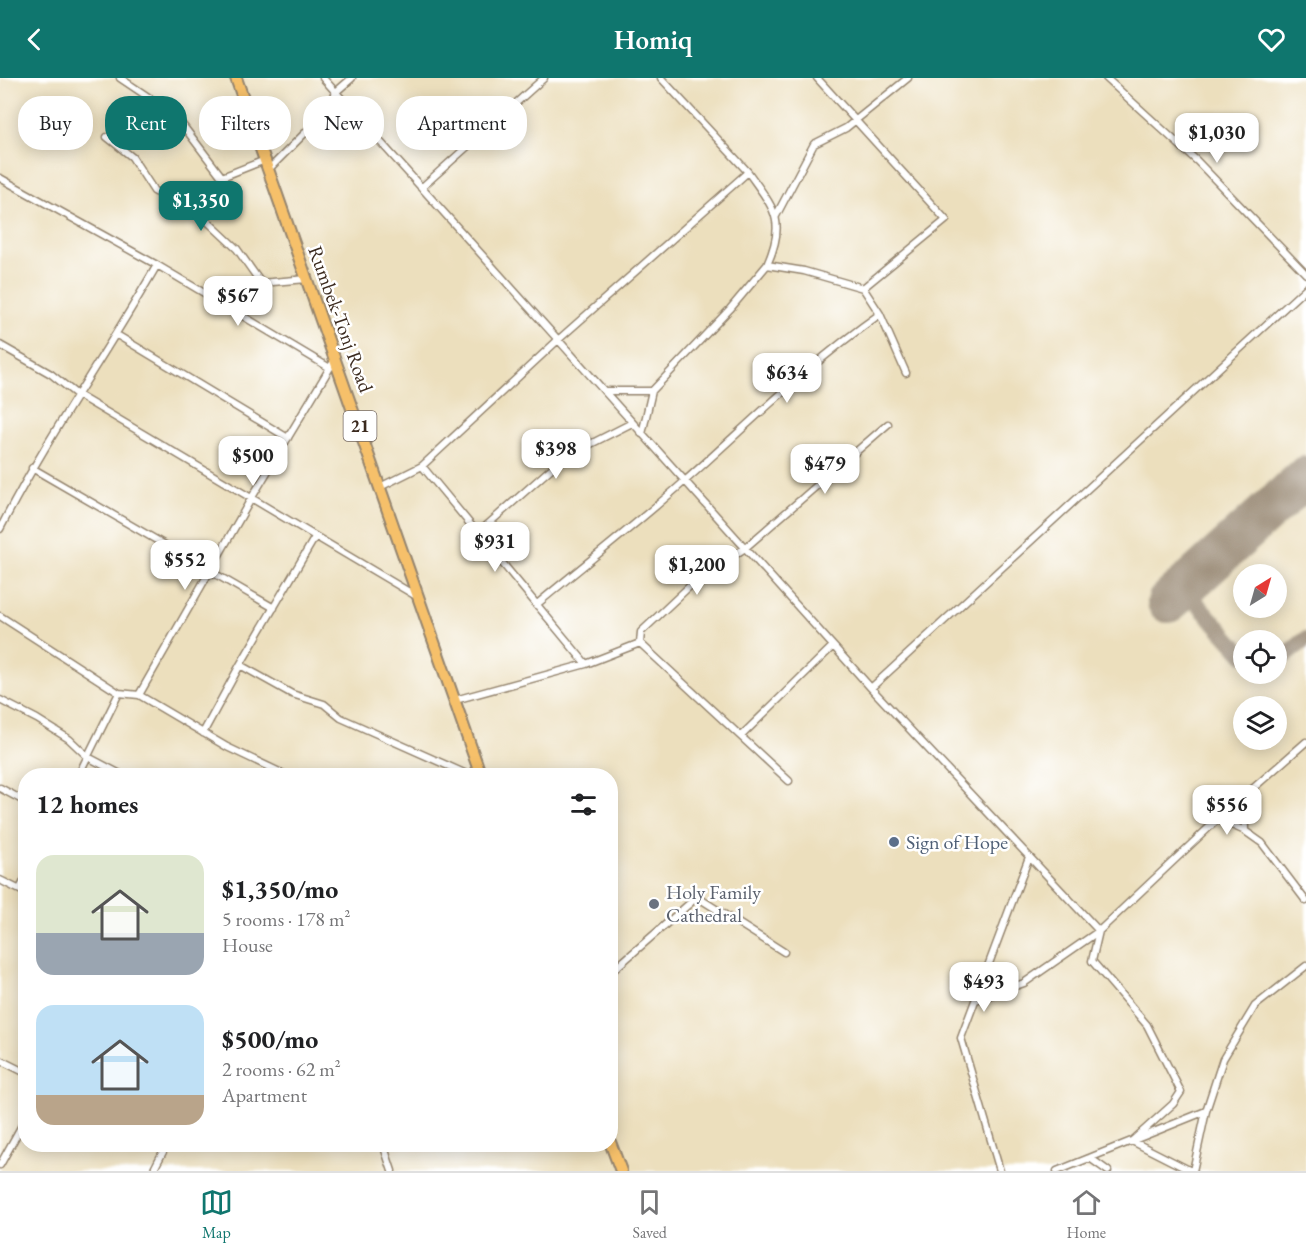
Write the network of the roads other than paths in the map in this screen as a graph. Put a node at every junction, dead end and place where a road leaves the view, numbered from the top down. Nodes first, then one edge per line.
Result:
1 (120, 78) edge
2 (237, 78) edge
3 (323, 78) edge
4 (352, 78) edge
5 (544, 78) edge
6 (661, 78) edge
7 (817, 78) edge
8 (908, 78) edge
9 (1106, 78) edge
10 (337, 91) junction
11 (856, 121) junction
12 (123, 150) edge
13 (267, 164) junction
14 (747, 172) junction
15 (0, 178) edge
16 (420, 188) junction
17 (776, 216) junction
18 (158, 265) junction
19 (767, 265) junction
20 (1306, 273) edge
21 (308, 279) junction
22 (863, 288) junction
23 (1306, 288) edge
24 (880, 314) junction
25 (117, 335) junction
26 (558, 340) junction
27 (0, 345) edge
28 (333, 364) junction
29 (906, 373) dead end
30 (604, 391) junction
31 (652, 391) junction
32 (76, 394) junction
33 (632, 423) junction
34 (888, 424) dead end
35 (642, 434) junction
36 (288, 438) junction
37 (422, 466) junction
38 (32, 468) junction
39 (685, 481) junction
40 (382, 486) junction
41 (251, 499) junction
42 (0, 529) edge
43 (478, 533) junction
44 (315, 537) junction
45 (745, 548) junction
46 (210, 572) junction
47 (419, 598) junction
48 (536, 605) junction
49 (274, 608) junction
50 (0, 616) edge
51 (640, 643) junction
52 (833, 646) junction
53 (586, 664) junction
54 (240, 665) junction
55 (871, 688) junction
56 (119, 693) junction
57 (139, 695) junction
58 (0, 700) edge
59 (455, 700) junction
60 (202, 733) junction
61 (741, 736) junction
62 (1306, 742) edge
63 (88, 757) junction
64 (82, 768) edge
65 (109, 768) edge
66 (272, 768) edge
67 (453, 768) edge
68 (479, 768) edge
69 (789, 781) dead end
70 (0, 788) edge
71 (1244, 796) junction
72 (18, 798) edge
73 (1218, 819) junction
74 (1245, 831) junction
75 (1029, 857) junction
76 (0, 880) edge
77 (18, 889) edge
78 (1306, 901) edge
79 (1099, 931) junction
80 (784, 952) dead end
81 (1306, 966) edge
82 (618, 967) edge
83 (976, 1000) junction
84 (0, 1060) edge
85 (18, 1069) edge
86 (1206, 1111) junction
87 (18, 1130) edge
88 (1132, 1141) junction
89 (163, 1152) edge
90 (386, 1152) edge
91 (614, 1152) edge
92 (2, 1155) edge
93 (1090, 1158) junction
94 (0, 1165) edge
95 (153, 1171) edge
96 (392, 1171) edge
97 (621, 1171) edge
98 (1000, 1171) edge
99 (1057, 1171) edge
100 (1108, 1171) edge
101 (1192, 1171) edge

1 - 13 street
2 - 13 main road, Rumbek-Tonj Road / 21
3 - 10 street
4 - 10 street
5 - 16 street
6 - 14 street
7 - 11 street
8 - 11 street
9 - 20 street
10 - 13 street
10 - 16 street
11 - 17 street
11 - 22 street
12 - 21 street
13 - 21 main road, Rumbek-Tonj Road / 21
14 - 17 street
14 - 26 street
15 - 18 street
16 - 26 street
17 - 19 street
18 - 25 street
18 - 28 street
19 - 22 street
19 - 31 street
21 - 28 main road, Rumbek-Tonj Road / 21
22 - 24 street
23 - 55 street
24 - 29 street
24 - 39 street
25 - 32 street
25 - 36 street
26 - 30 street
26 - 37 street
27 - 32 street
28 - 36 street
28 - 40 main road, Rumbek-Tonj Road / 21
30 - 31 street
30 - 33 street
31 - 35 street
32 - 38 street
32 - 41 street
33 - 35 street
33 - 43 street
34 - 45 street
35 - 39 street
36 - 41 street
37 - 40 street
37 - 43 street
38 - 42 street
38 - 46 street
39 - 45 street
39 - 48 street
40 - 47 main road, Rumbek-Tonj Road / 21
41 - 44 street
41 - 46 street
43 - 48 street
44 - 47 street
44 - 49 street
45 - 51 street
45 - 52 street
46 - 49 street
46 - 57 street
47 - 59 main road, Rumbek-Tonj Road / 21
48 - 53 street
49 - 54 street
50 - 56 street
51 - 53 street
51 - 61 street
52 - 55 street
52 - 61 street
53 - 59 street
54 - 60 street
54 - 67 street
55 - 75 street
56 - 57 street
56 - 63 street
57 - 60 street
58 - 63 street
59 - 68 main road, Rumbek-Tonj Road / 21
60 - 66 street
61 - 69 street
62 - 71 street
63 - 64 street
63 - 65 street
70 - 72 street
71 - 73 street
71 - 74 street
73 - 74 street
73 - 79 street
74 - 78 street
75 - 79 street
75 - 83 street
76 - 77 street
79 - 83 street
79 - 88 street
80 - 82 street
81 - 86 street
83 - 98 street
84 - 85 street
86 - 88 street
86 - 101 street
87 - 92 street
88 - 93 street
88 - 101 street
89 - 95 street
90 - 96 street
91 - 97 main road
92 - 94 street
93 - 99 street
93 - 100 street

